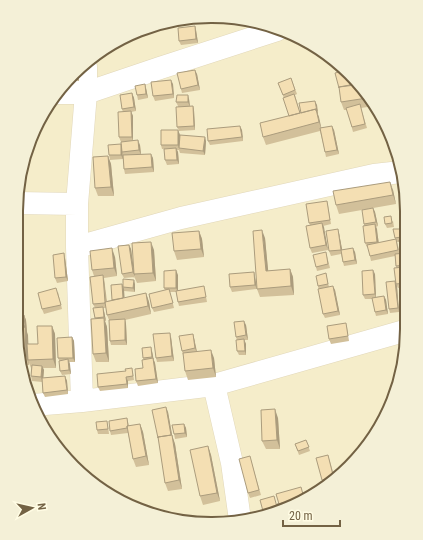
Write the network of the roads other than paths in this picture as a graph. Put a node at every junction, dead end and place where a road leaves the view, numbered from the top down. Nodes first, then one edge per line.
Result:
1 (270, 32) edge
2 (86, 71) edge
3 (65, 93) edge
4 (86, 93) junction
5 (396, 173) edge
6 (23, 203) edge
7 (77, 204) junction
8 (77, 247) junction
9 (400, 332) edge
10 (214, 385) junction
11 (82, 401) junction
12 (39, 405) edge
13 (239, 514) edge

1 - 4 street
2 - 4 street
3 - 4 street
4 - 7 street
5 - 8 street
6 - 7 street
7 - 8 street
8 - 11 street
9 - 10 street
10 - 11 street
10 - 13 street
11 - 12 street

